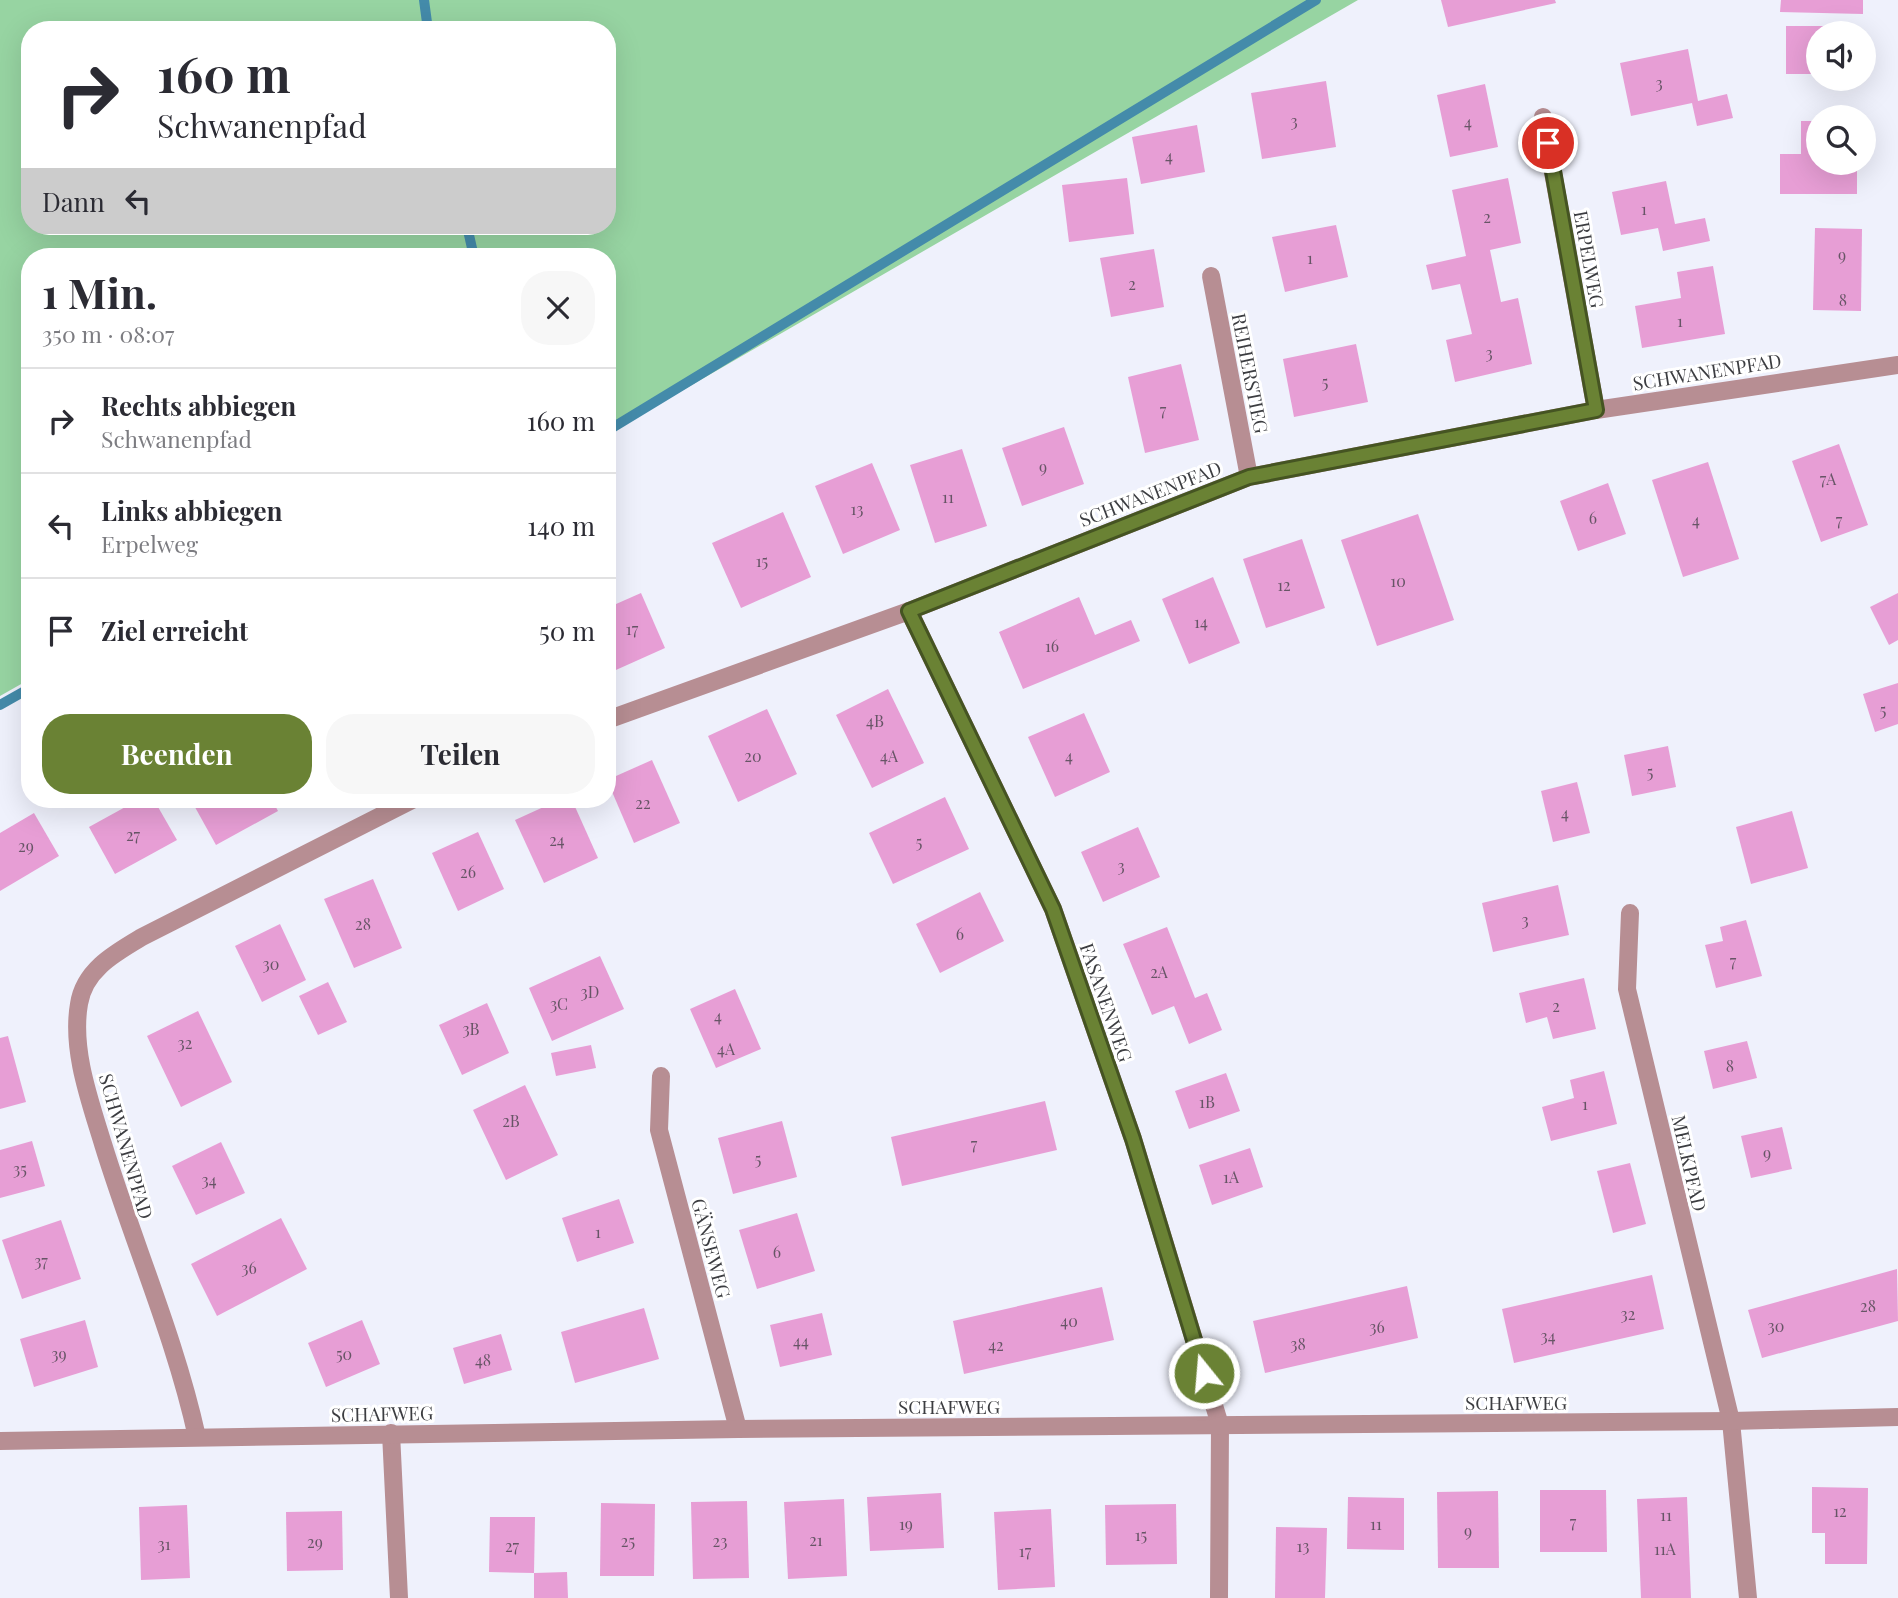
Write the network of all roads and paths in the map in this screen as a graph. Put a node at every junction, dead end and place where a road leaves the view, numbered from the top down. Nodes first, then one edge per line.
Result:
1 (1543, 117) dead end
2 (1211, 276) dead end
3 (1898, 365) edge
4 (1596, 410) junction
5 (1249, 477) junction
6 (909, 611) junction
7 (616, 717) edge
8 (396, 808) edge
9 (1630, 912) dead end
10 (661, 1076) dead end
11 (1898, 1417) edge
12 (1731, 1421) junction
13 (1220, 1425) junction
14 (738, 1429) junction
15 (391, 1433) junction
16 (197, 1437) junction
17 (0, 1441) edge
18 (399, 1598) edge
19 (1219, 1598) edge
20 (1748, 1598) edge

1 - 4 street, ERPELWEG
2 - 5 street, REIHERSTIEG
3 - 4 street, SCHWANENPFAD
4 - 5 street, SCHWANENPFAD
5 - 6 street, SCHWANENPFAD
6 - 7 street, SCHWANENPFAD
6 - 13 street, FASANENWEG
8 - 16 street, SCHWANENPFAD
9 - 12 street, MELKPFAD
10 - 14 street, GÄNSEWEG
11 - 12 street, SCHAFWEG
12 - 13 street, SCHAFWEG
12 - 20 street, MELKPFAD
13 - 14 street, SCHAFWEG
13 - 19 street, FASANENWEG
14 - 15 street, SCHAFWEG
15 - 16 street, SCHAFWEG
15 - 18 street
16 - 17 street, SCHAFWEG

